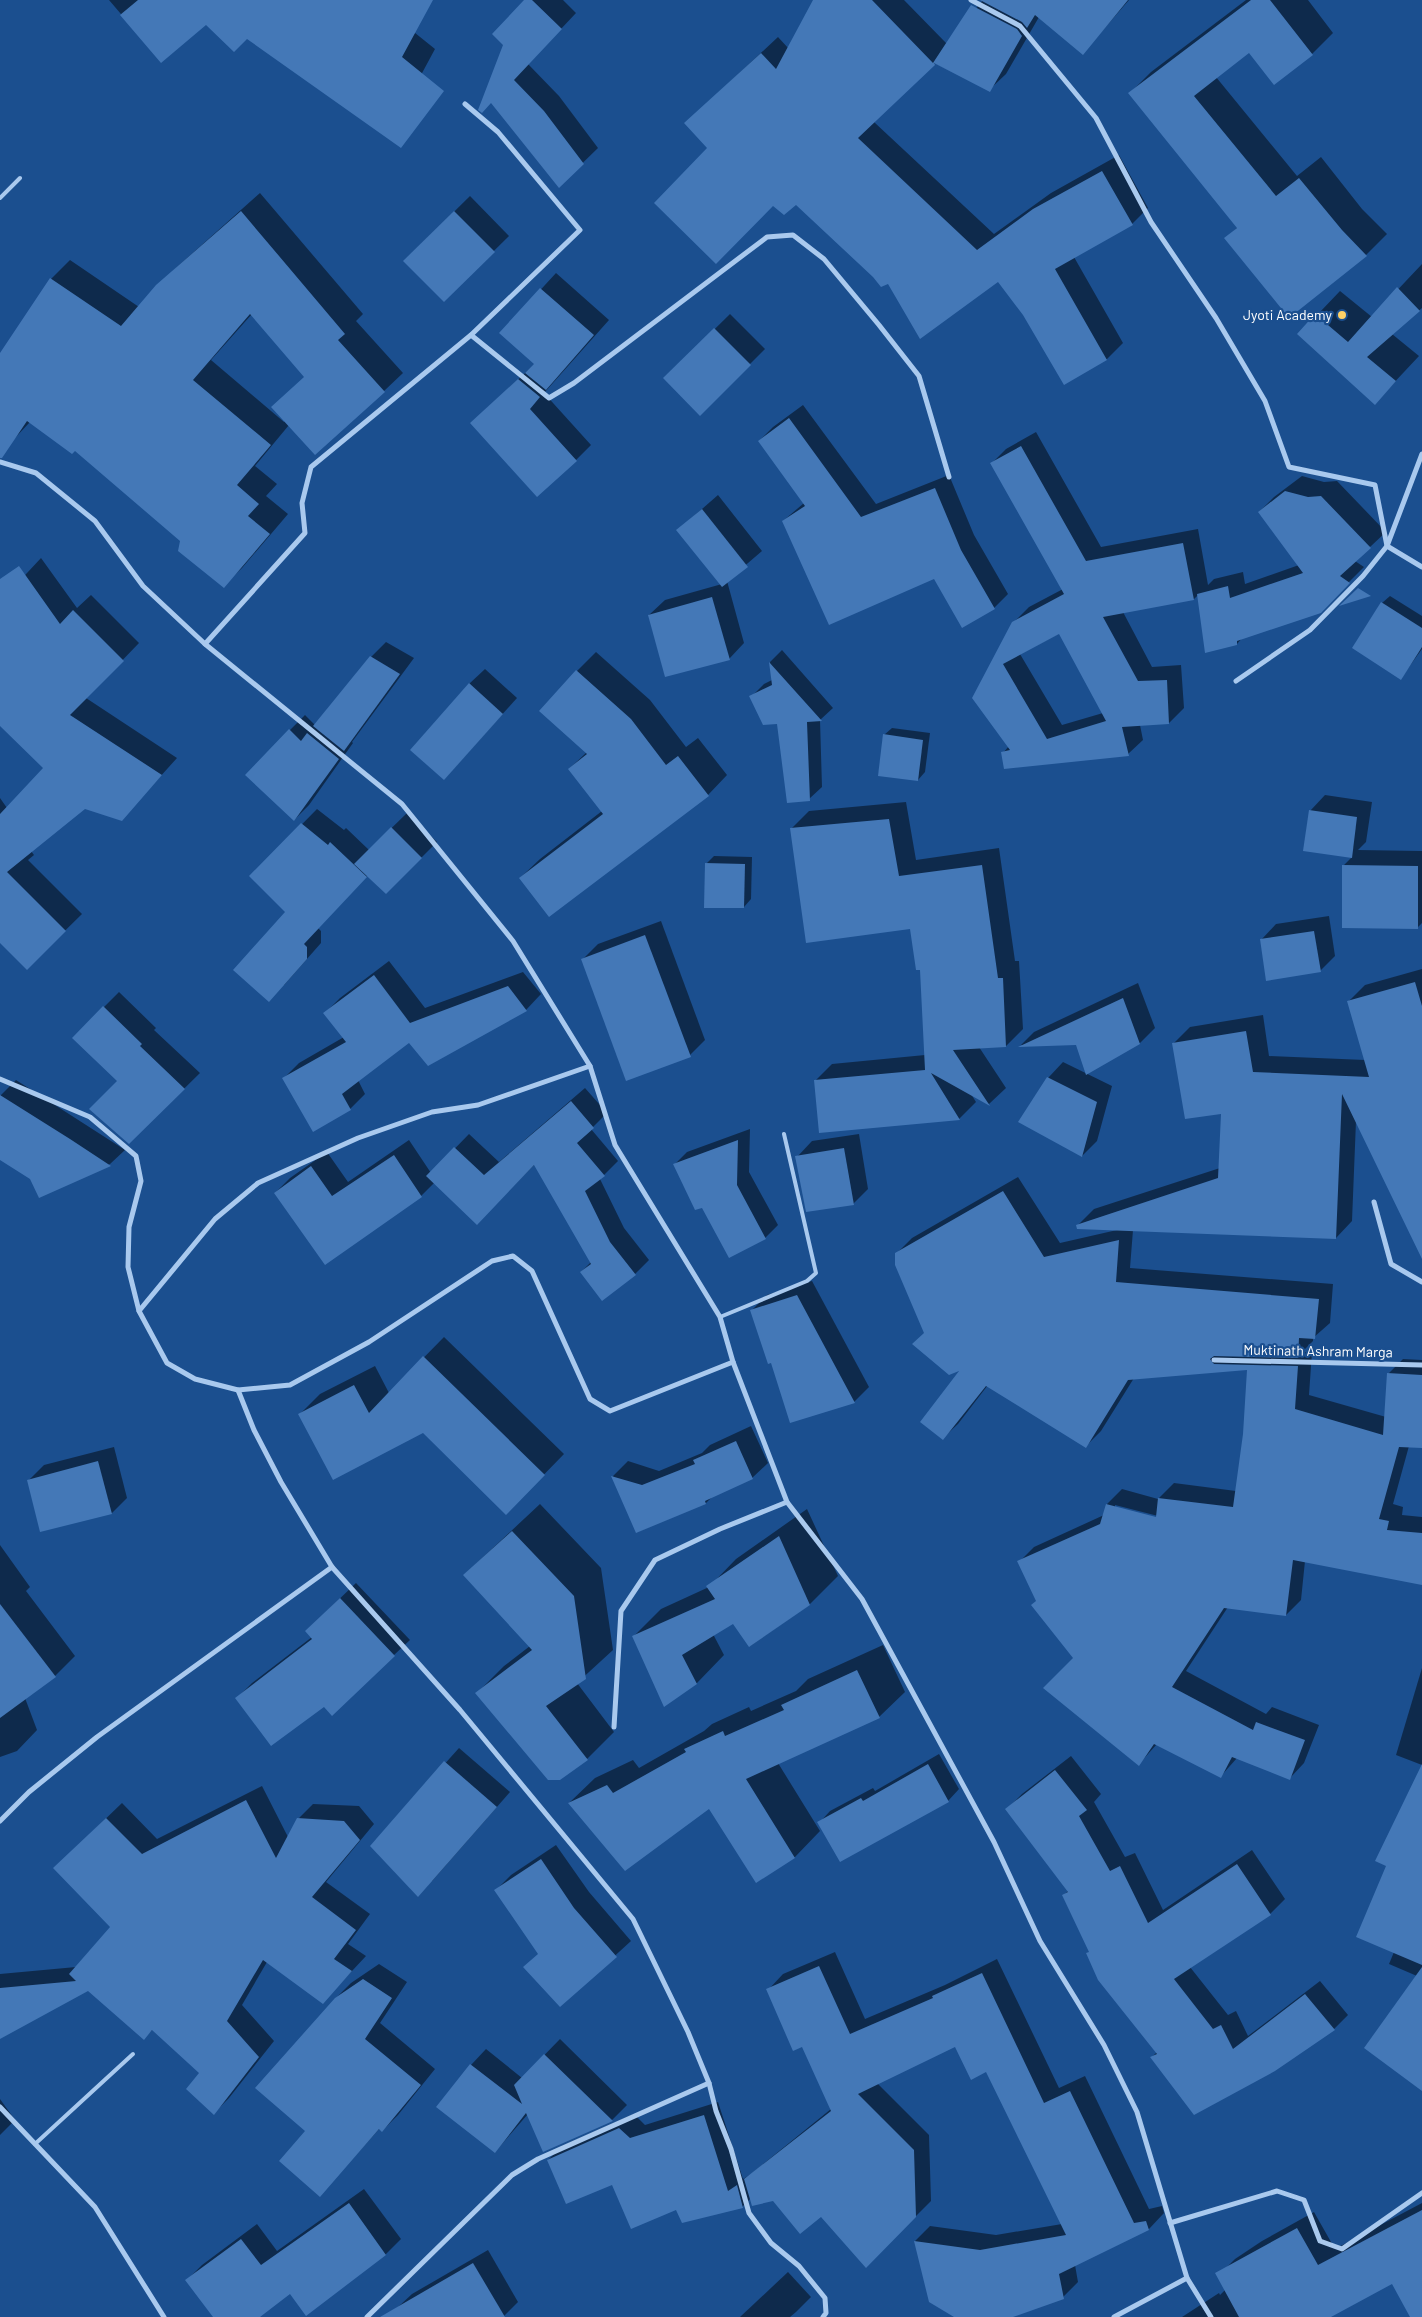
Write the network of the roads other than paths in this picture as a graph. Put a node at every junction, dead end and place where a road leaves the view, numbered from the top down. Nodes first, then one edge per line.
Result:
1 (971, 0) edge
2 (464, 104) dead end
3 (20, 178) dead end
4 (0, 198) edge
5 (471, 335) junction
6 (1422, 454) edge
7 (0, 462) edge
8 (949, 477) dead end
9 (1387, 546) junction
10 (1422, 568) edge
11 (205, 644) junction
12 (1236, 681) dead end
13 (590, 1066) junction
14 (0, 1079) edge
15 (784, 1134) dead end
16 (1374, 1202) dead end
17 (1422, 1282) edge
18 (139, 1311) junction
19 (720, 1317) junction
20 (1214, 1360) dead end
21 (733, 1362) junction
22 (1422, 1365) edge
23 (238, 1390) junction
24 (787, 1502) junction
25 (332, 1567) junction
26 (614, 1727) dead end
27 (0, 1821) edge
28 (133, 2054) dead end
29 (709, 2083) junction
30 (0, 2108) edge
31 (35, 2144) junction
32 (1422, 2193) edge
33 (1170, 2223) junction
34 (1186, 2278) junction
35 (164, 2317) edge
36 (367, 2317) edge
37 (823, 2317) edge
38 (1114, 2317) edge
39 (1211, 2317) edge

1 - 9 street
2 - 5 street
3 - 4 lane
5 - 8 street
5 - 11 street
6 - 9 street
7 - 11 street
9 - 10 street
9 - 12 street
11 - 13 street
13 - 18 street
13 - 19 street
14 - 18 street
15 - 19 lane
16 - 17 street
18 - 23 street
19 - 21 street
20 - 22 street, Muktinath Ashram Marga
21 - 23 street
21 - 24 street
23 - 25 street
24 - 26 street
24 - 33 street
25 - 27 street
25 - 29 street
28 - 31 lane
29 - 36 street
29 - 37 street
30 - 31 street
31 - 35 street
32 - 33 street
33 - 34 street
34 - 38 street
34 - 39 street

